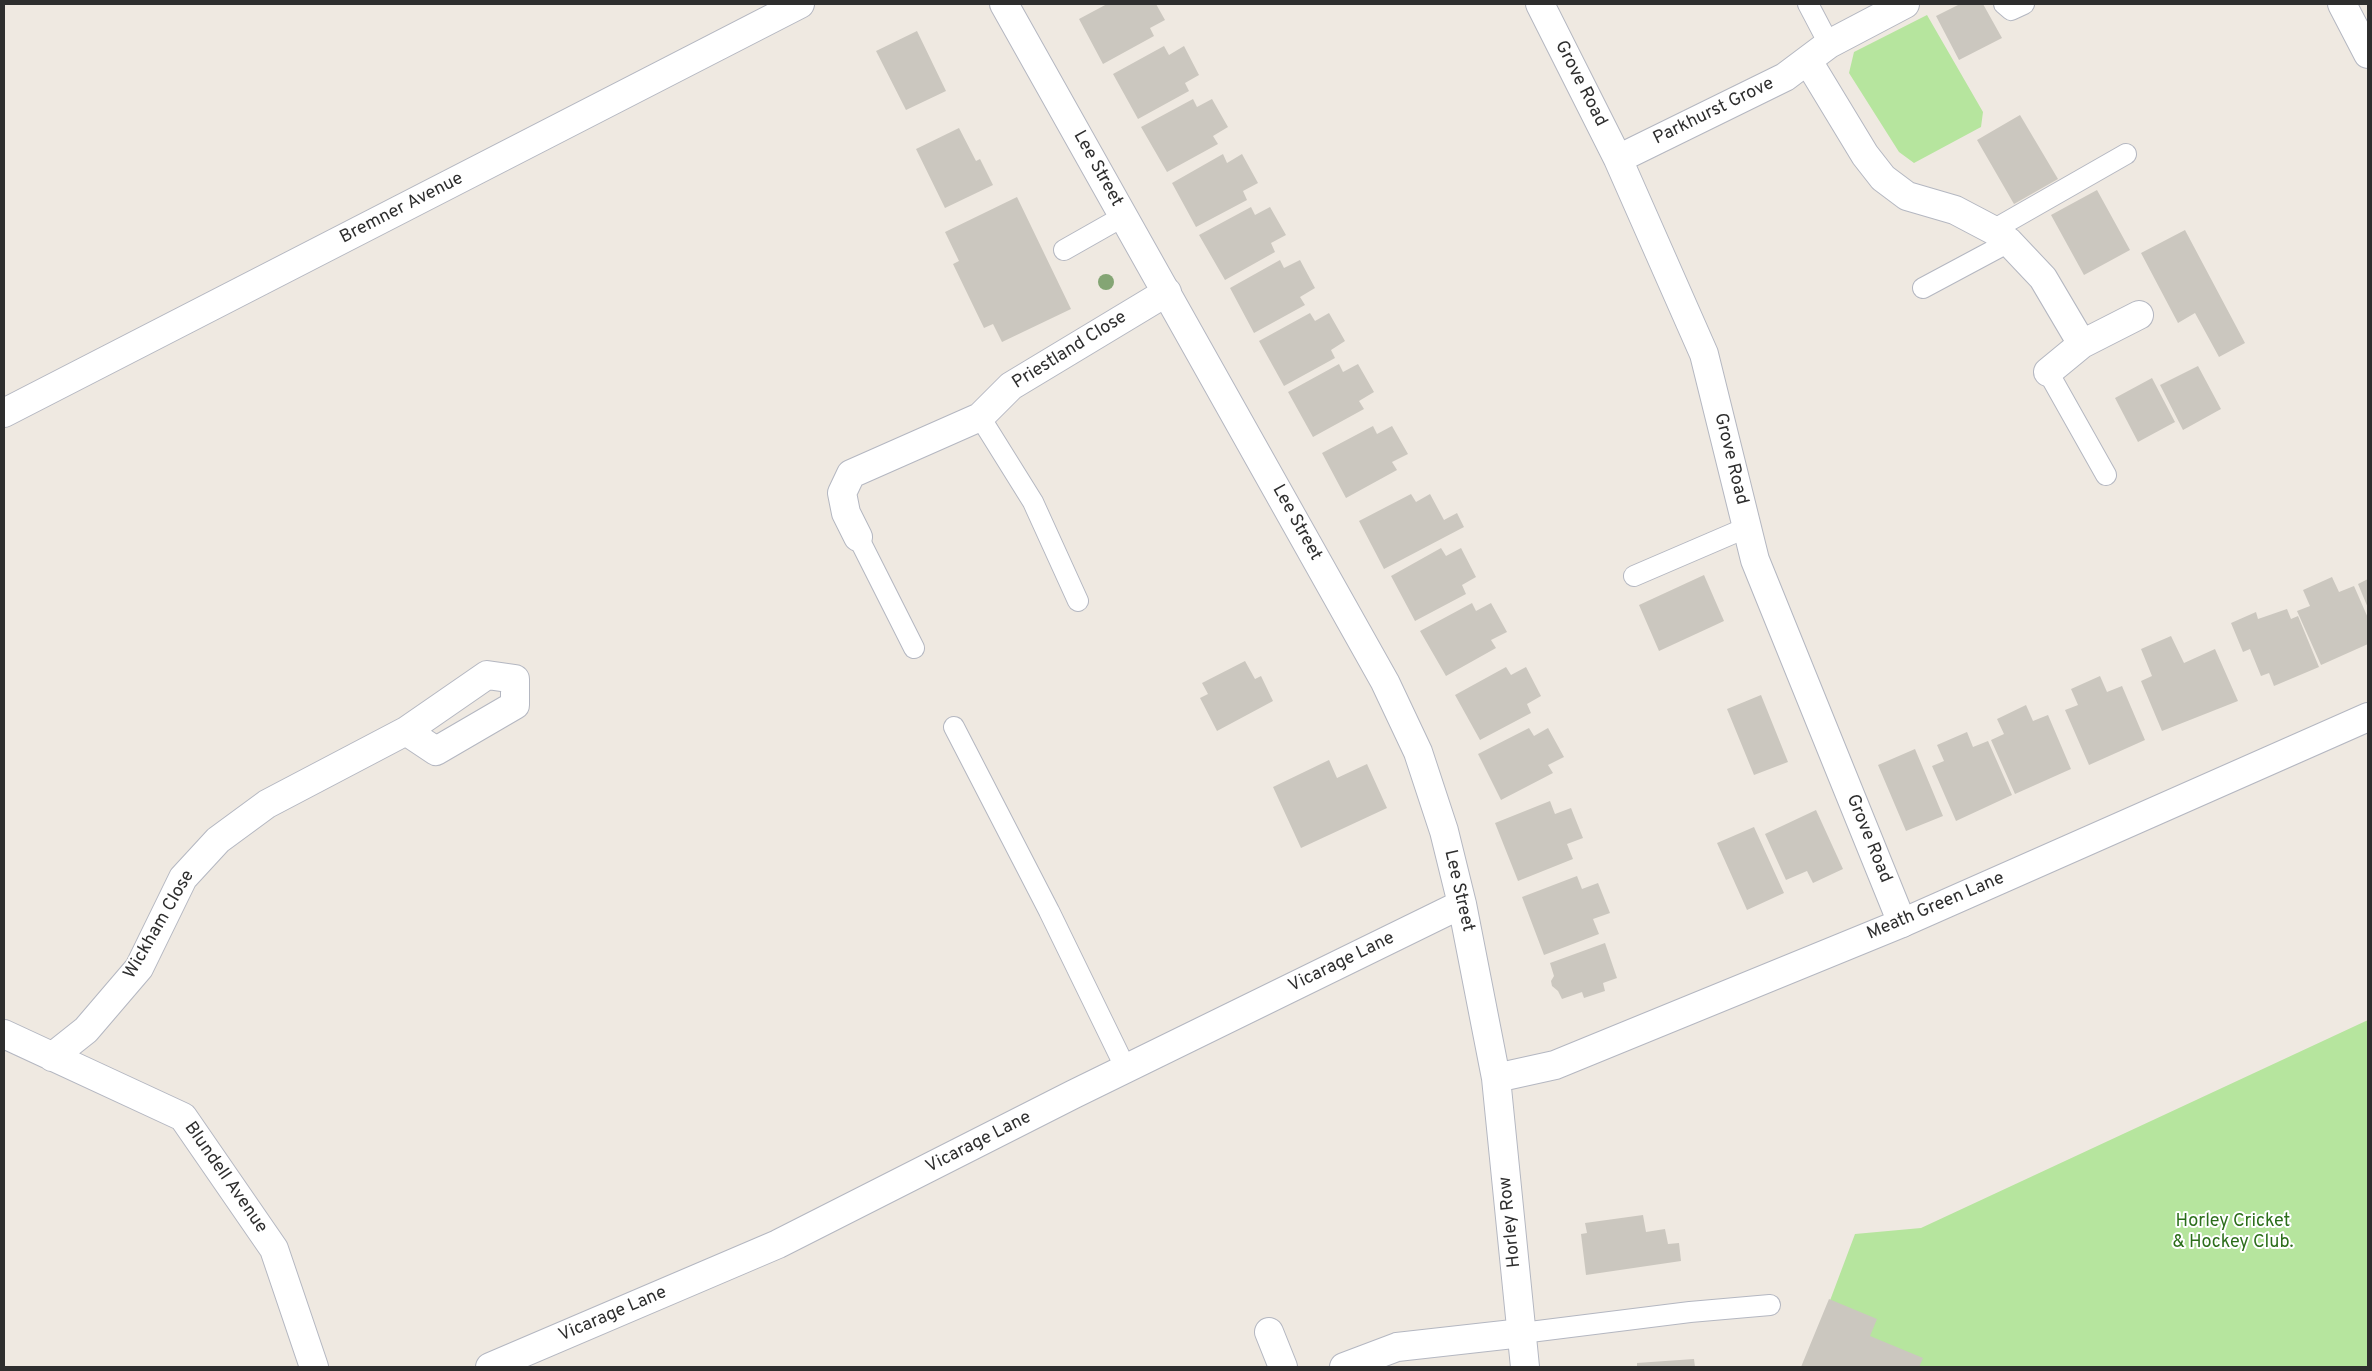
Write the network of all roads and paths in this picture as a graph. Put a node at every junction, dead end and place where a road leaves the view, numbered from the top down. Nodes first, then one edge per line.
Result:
1 (800, 4) edge
2 (1004, 4) edge
3 (1540, 4) edge
4 (1808, 4) edge
5 (1905, 4) edge
6 (2004, 4) edge
7 (2024, 4) edge
8 (2342, 4) edge
9 (1829, 44) junction
10 (2368, 54) edge
11 (1808, 61) junction
12 (2126, 154) dead end
13 (1618, 159) junction
14 (1124, 216) junction
15 (2001, 236) junction
16 (1064, 250) dead end
17 (1923, 288) dead end
18 (1167, 292) junction
19 (2139, 315) dead end
20 (2082, 344) junction
21 (2048, 372) joint
22 (4, 414) edge
23 (980, 417) junction
24 (2106, 475) dead end
25 (1748, 527) junction
26 (858, 537) joint
27 (1634, 576) dead end
28 (1078, 601) dead end
29 (914, 648) dead end
30 (2368, 717) edge
31 (954, 727) dead end
32 (406, 731) dead end
33 (1462, 904) junction
34 (1902, 923) junction
35 (4, 1034) edge
36 (52, 1057) junction
37 (1126, 1069) junction
38 (1496, 1078) junction
39 (1770, 1305) dead end
40 (1269, 1332) dead end
41 (1522, 1334) junction
42 (314, 1367) edge
43 (490, 1367) edge
44 (1283, 1367) edge
45 (1344, 1367) edge
46 (1525, 1367) edge

1 - 22 street, Bremner Avenue
2 - 14 street, Lee Street
3 - 13 street, Grove Road
4 - 9 lane
5 - 9 street, Parkhurst Grove
6 - 7 lane
8 - 10 street
9 - 11 street, Parkhurst Grove
11 - 13 street, Parkhurst Grove
11 - 15 street
12 - 15 lane
13 - 25 street, Grove Road
14 - 16 lane
14 - 18 street, Lee Street
15 - 17 lane
15 - 20 street
18 - 23 street, Priestland Close
18 - 33 street, Lee Street
19 - 20 street
20 - 21 street
21 - 24 lane
23 - 26 street, Priestland Close
23 - 28 lane
25 - 27 lane
25 - 34 street, Grove Road
26 - 29 lane
30 - 34 street, Meath Green Lane
31 - 37 lane
32 - 36 street, Wickham Close
33 - 37 street, Vicarage Lane
33 - 38 street, Lee Street
34 - 38 street, Meath Green Lane
35 - 36 street, Blundell Avenue
36 - 42 street, Blundell Avenue
37 - 43 street, Vicarage Lane
38 - 41 street, Horley Row
39 - 41 lane
40 - 44 street
41 - 45 street
41 - 46 street, Horley Row

